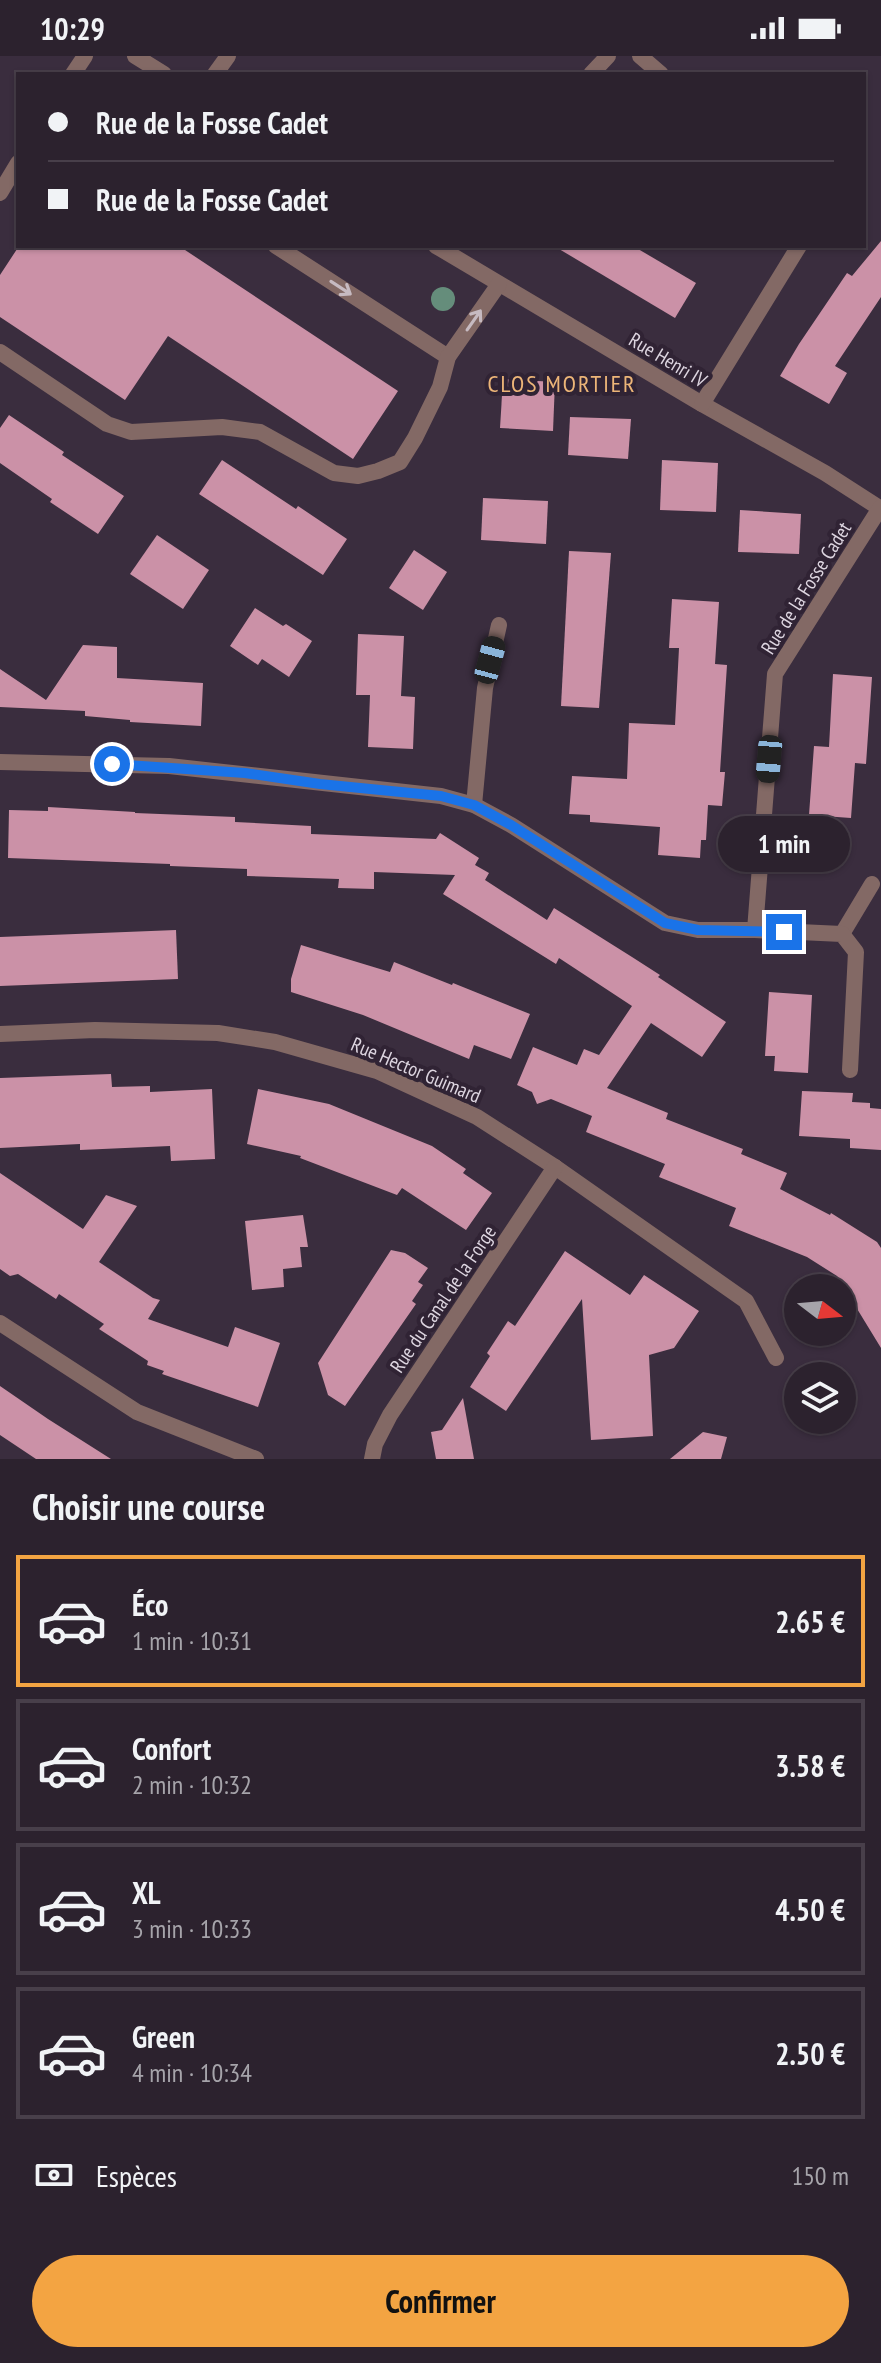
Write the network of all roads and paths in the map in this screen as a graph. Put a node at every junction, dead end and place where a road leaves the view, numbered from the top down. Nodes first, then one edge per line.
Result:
1 (135, 56) edge
2 (608, 56) edge
3 (640, 56) edge
4 (161, 72) edge
5 (593, 72) edge
6 (659, 72) edge
7 (16, 166) edge
8 (0, 193) edge
9 (279, 248) edge
10 (439, 248) edge
11 (798, 248) edge
12 (499, 284) junction
13 (0, 352) edge
14 (448, 357) junction
15 (702, 404) junction
16 (881, 508) edge
17 (499, 625) dead end
18 (0, 762) edge
19 (474, 805) junction
20 (872, 884) dead end
21 (755, 930) junction
22 (842, 934) junction
23 (0, 1034) edge
24 (850, 1070) dead end
25 (555, 1167) junction
26 (0, 1323) edge
27 (776, 1358) dead end
28 (256, 1459) edge
29 (372, 1459) edge

1 - 4 street
2 - 5 street
3 - 6 street
7 - 8 street
9 -> 14 street
10 - 12 street, Rue Henri IV
11 - 15 street
14 -> 12 street
12 - 15 street, Rue Henri IV
13 - 14 street
15 - 16 street, Rue Henri IV
16 - 21 street, Rue de la Fosse Cadet
17 - 19 street
18 - 19 street
19 - 21 street
20 - 22 street
21 - 22 street
22 - 24 street
23 - 25 street, Rue Hector Guimard
25 - 27 street, Rue Hector Guimard
25 - 29 street, Rue du Canal de la Forge
26 - 28 street

